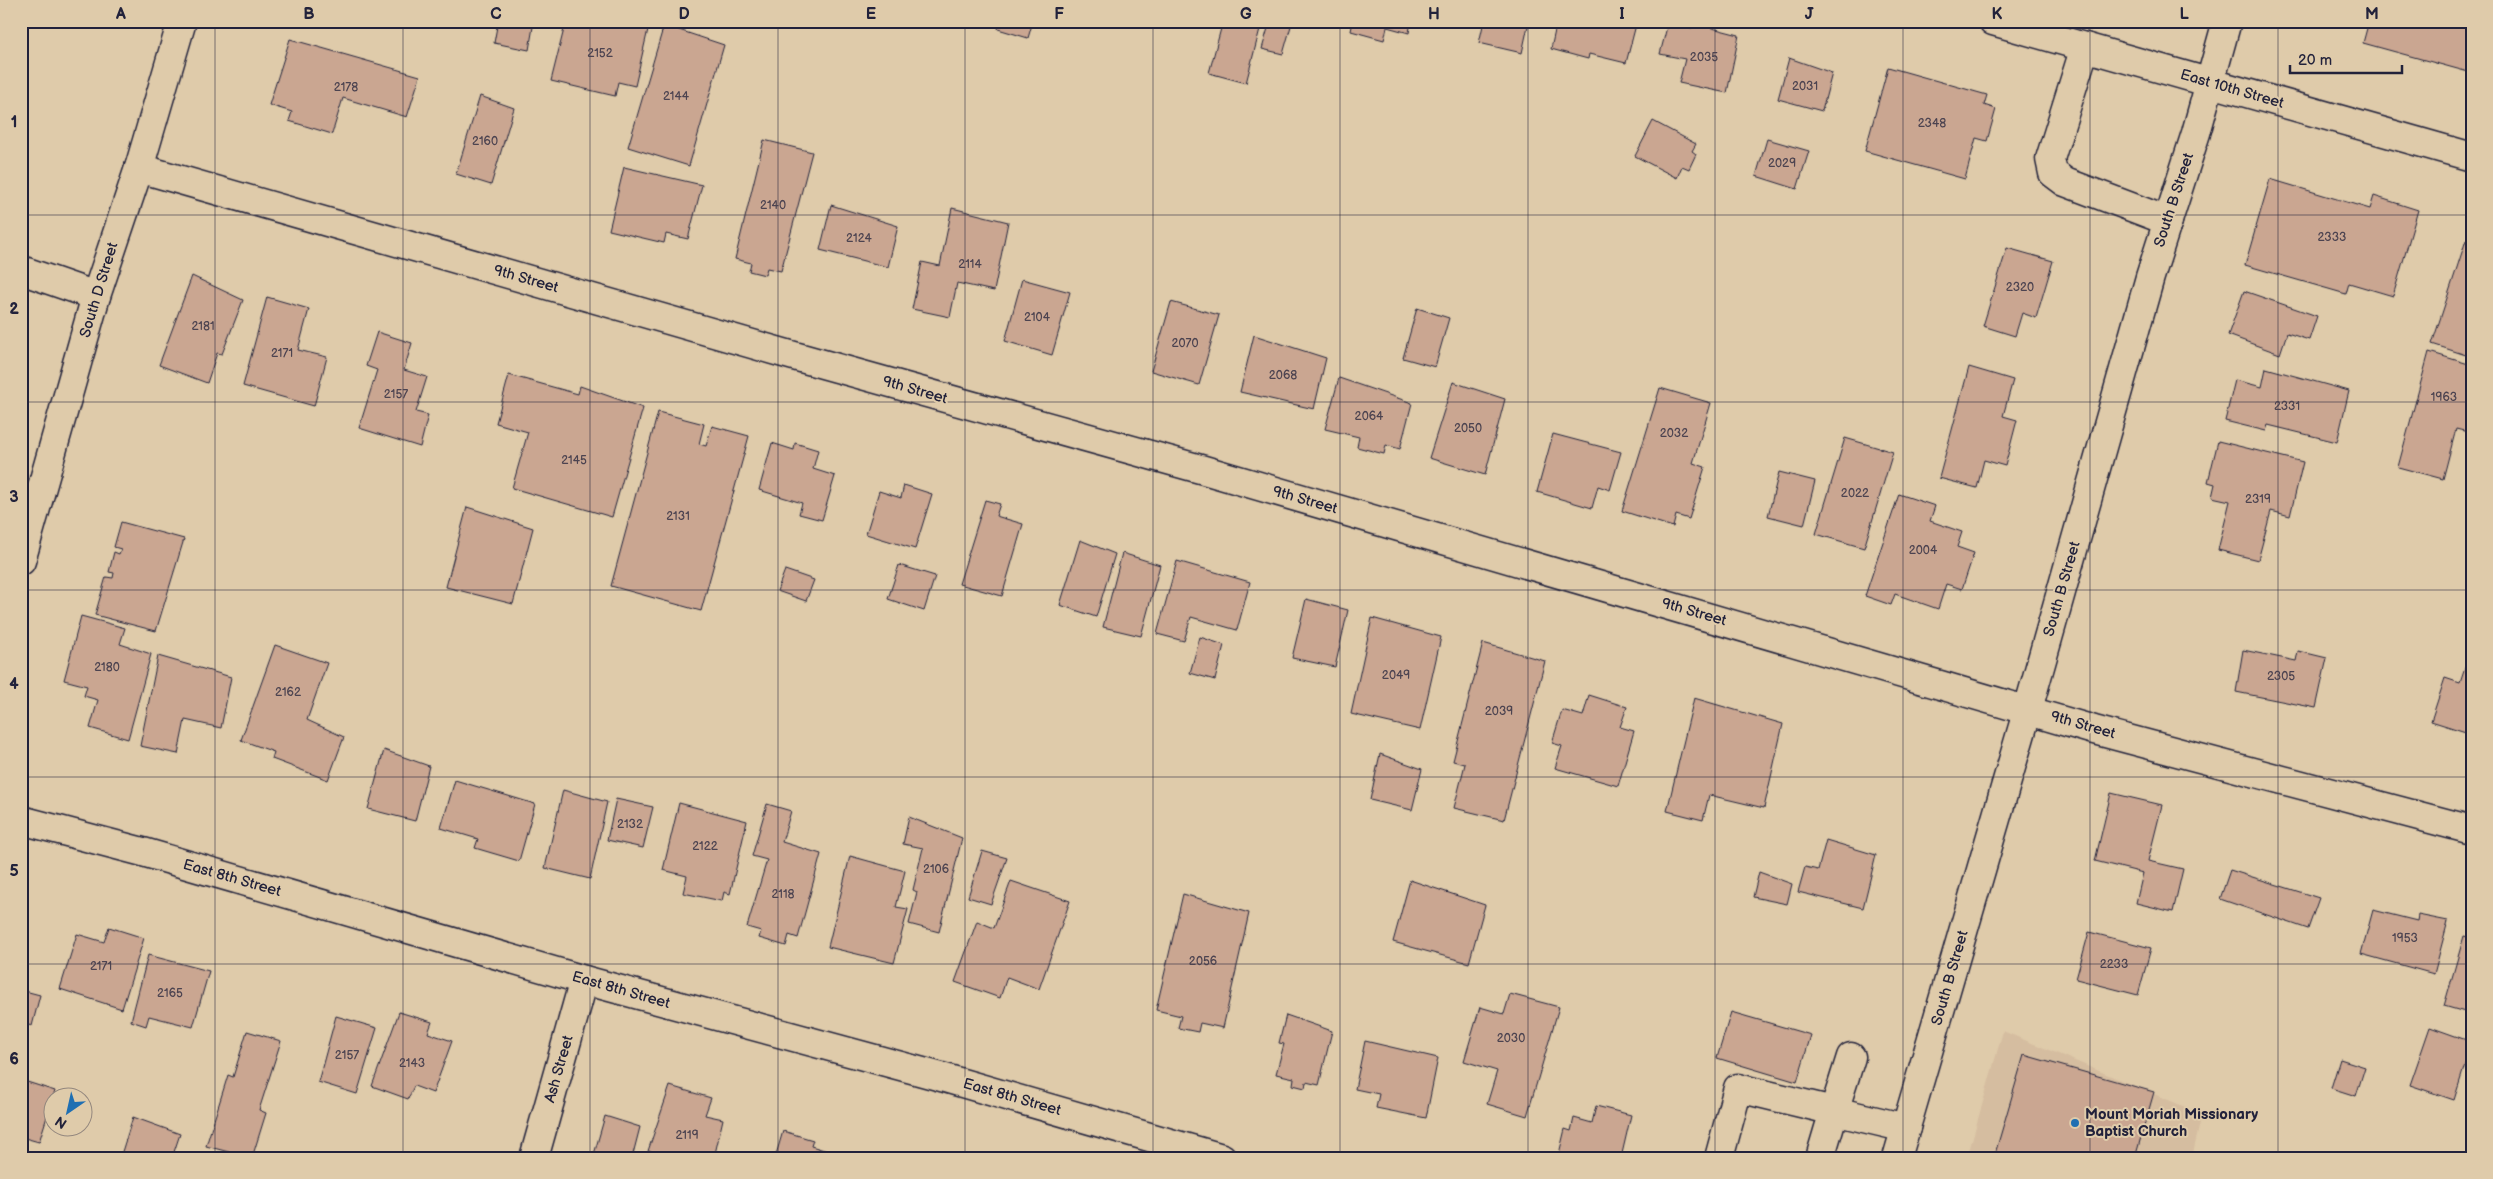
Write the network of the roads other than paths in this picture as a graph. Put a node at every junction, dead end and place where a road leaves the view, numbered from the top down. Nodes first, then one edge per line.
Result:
1 (182, 21) edge
2 (1993, 21) edge
3 (2227, 21) edge
4 (2085, 47) junction
5 (2210, 82) junction
6 (2472, 156) edge
7 (139, 168) junction
8 (2168, 221) junction
9 (21, 270) edge
10 (96, 296) junction
11 (21, 561) edge
12 (2028, 709) junction
13 (21, 820) edge
14 (2472, 830) edge
15 (584, 980) junction
16 (1852, 1057) dead end
17 (1834, 1111) junction
18 (1906, 1128) junction
19 (1209, 1156) edge
20 (534, 1158) edge
21 (1719, 1158) edge
22 (1820, 1158) edge
23 (1897, 1158) edge

1 - 7 street, South D Street
2 - 4 street, East 10th Street
3 - 5 street, South B Street
4 - 5 street, East 10th Street
4 - 8 street
5 - 6 street, East 10th Street
5 - 8 street, South B Street
7 - 10 street, South D Street
7 - 12 street, 9th Street
8 - 12 street, South B Street
9 - 10 street
10 - 11 street, South D Street
12 - 14 street, 9th Street
12 - 18 street, South B Street
13 - 15 street, East 8th Street
15 - 19 street, East 8th Street
15 - 20 street, Ash Street
16 - 17 street
17 - 18 street
17 - 21 street
17 - 22 street
18 - 23 street, South B Street

